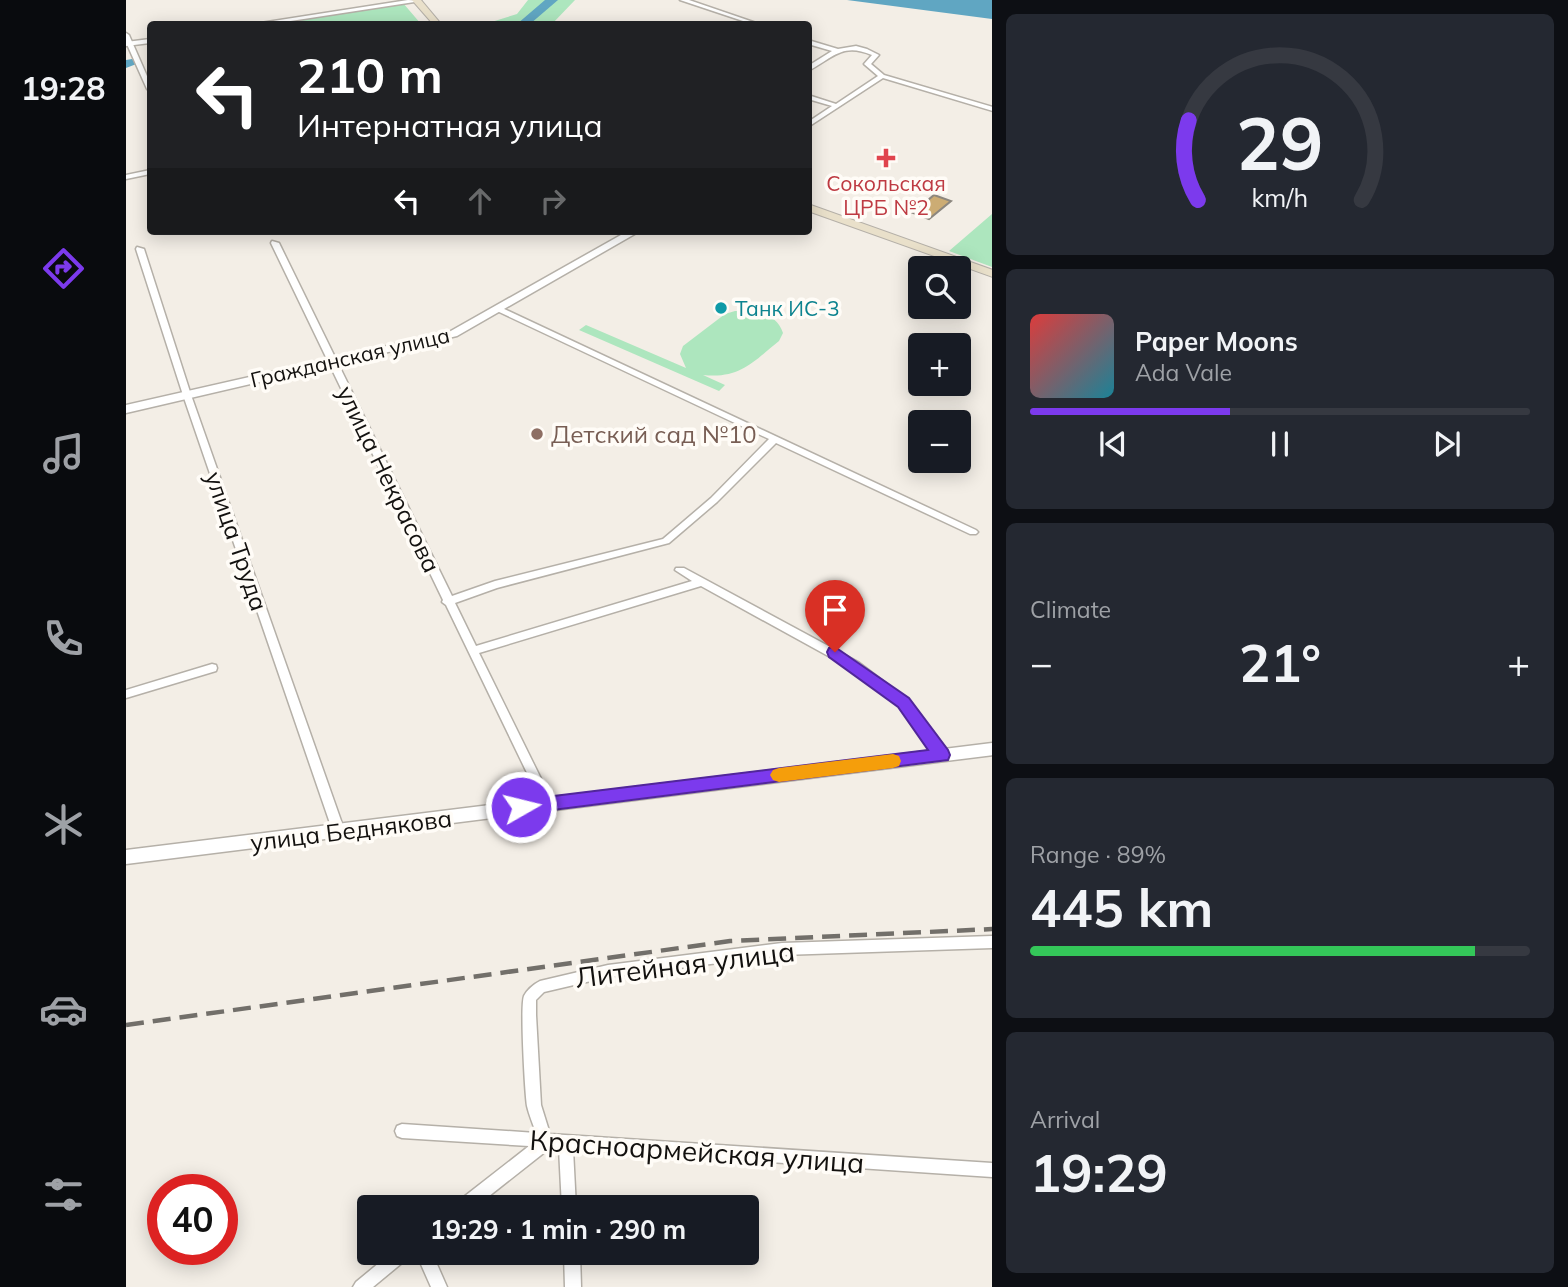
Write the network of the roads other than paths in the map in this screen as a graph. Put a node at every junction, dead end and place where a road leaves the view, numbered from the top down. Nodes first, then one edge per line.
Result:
1 (416, 0) edge
2 (683, 0) edge
3 (278, 21) edge
4 (434, 21) edge
5 (748, 21) edge
6 (126, 35) edge
7 (147, 41) edge
8 (812, 43) edge
9 (128, 44) edge
10 (836, 50) junction
11 (812, 62) edge
12 (817, 63) junction
13 (812, 66) edge
14 (882, 76) junction
15 (147, 83) edge
16 (812, 98) edge
17 (837, 106) junction
18 (992, 109) edge
19 (812, 122) edge
20 (147, 173) edge
21 (126, 177) edge
22 (812, 208) edge
23 (628, 235) edge
24 (275, 243) dead end
25 (139, 249) dead end
26 (992, 274) edge
27 (499, 309) junction
28 (333, 363) junction
29 (187, 395) junction
30 (126, 409) edge
31 (775, 438) junction
32 (973, 532) dead end
33 (680, 570) dead end
34 (701, 583) junction
35 (447, 602) junction
36 (472, 651) junction
37 (212, 668) dead end
38 (126, 694) edge
39 (992, 748) edge
40 (942, 755) junction
41 (547, 803) junction
42 (339, 832) junction
43 (126, 858) edge
44 (992, 942) edge
45 (402, 1131) dead end
46 (546, 1142) junction
47 (566, 1144) junction
48 (992, 1170) edge
49 (478, 1195) edge
50 (568, 1195) edge
51 (388, 1265) edge
52 (429, 1265) edge
53 (572, 1265) edge
54 (361, 1287) edge
55 (439, 1287) edge
56 (573, 1287) edge

1 - 3 street
1 - 4 main road
2 - 5 street
6 - 9 street
7 - 9 street
8 - 10 street
9 - 15 street
10 - 12 street
10 - 14 street
11 - 12 street
12 - 13 street
14 - 17 street
14 - 18 street
16 - 17 street
17 - 19 street
20 - 21 street
22 - 26 main road
23 - 27 street, Гражданская улица
24 - 28 street, улица Некрасова
25 - 29 street, улица Труда
27 - 28 street, Гражданская улица
27 - 31 street
28 - 29 street, Гражданская улица
28 - 35 street, улица Некрасова
29 - 30 street, Гражданская улица
29 - 42 street, улица Труда
31 - 32 street
31 - 35 street, улица Некрасова
33 - 34 street
34 - 36 street
34 - 40 street
35 - 36 street, улица Некрасова
36 - 41 street, улица Некрасова
37 - 38 street
39 - 40 street, улица Беднякова
40 - 41 street, улица Беднякова
41 - 42 street, улица Беднякова
42 - 43 street, улица Беднякова
44 - 46 street, Литейная улица
45 - 46 street, Красноармейская улица
46 - 47 street, Красноармейская улица
46 - 49 street
47 - 48 street, Красноармейская улица
47 - 50 street
51 - 54 street
52 - 55 street
53 - 56 street

